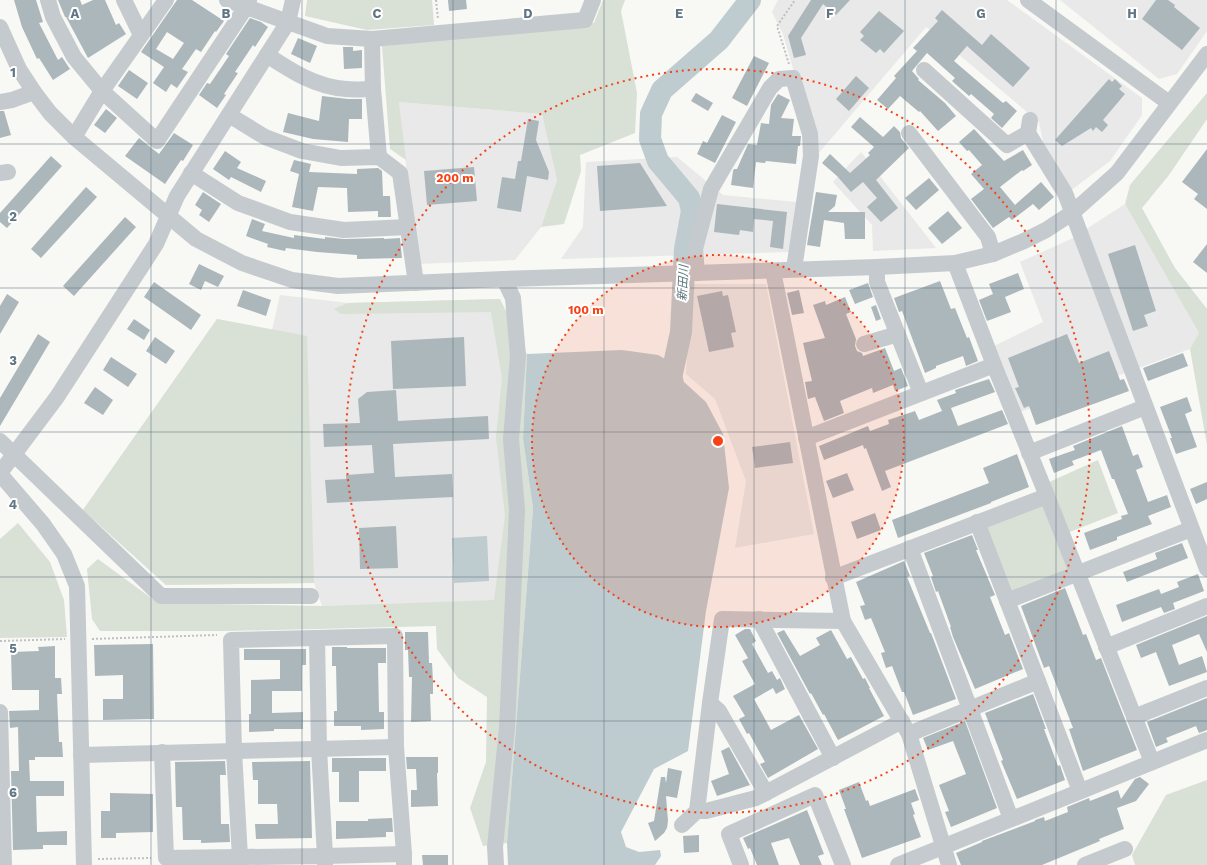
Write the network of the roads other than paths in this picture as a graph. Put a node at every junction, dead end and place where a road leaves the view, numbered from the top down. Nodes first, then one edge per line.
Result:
1 (48, 0) edge
2 (124, 0) edge
3 (166, 0) edge
4 (227, 0) edge
5 (293, 0) edge
6 (593, 0) edge
7 (1028, 0) edge
8 (247, 4) edge
9 (288, 22) junction
10 (0, 27) edge
11 (141, 35) junction
12 (372, 39) junction
13 (1207, 54) edge
14 (267, 55) junction
15 (924, 70) dead end
16 (373, 89) junction
17 (102, 91) junction
18 (34, 92) junction
19 (0, 102) edge
20 (1169, 103) junction
21 (229, 115) junction
22 (909, 133) dead end
23 (74, 138) junction
24 (379, 156) junction
25 (191, 173) junction
26 (1072, 213) junction
27 (168, 216) junction
28 (408, 227) junction
29 (993, 254) junction
30 (955, 263) junction
31 (877, 267) junction
32 (794, 269) junction
33 (773, 271) junction
34 (697, 273) junction
35 (504, 279) junction
36 (416, 283) junction
37 (898, 334) junction
38 (864, 344) dead end
39 (994, 365) junction
40 (921, 393) junction
41 (1145, 407) junction
42 (806, 438) junction
43 (0, 441) edge
44 (1029, 453) junction
45 (15, 454) junction
46 (0, 473) edge
47 (1047, 496) junction
48 (976, 522) junction
49 (1191, 529) junction
50 (910, 548) junction
51 (1207, 569) edge
52 (1077, 574) junction
53 (833, 578) junction
54 (311, 596) dead end
55 (1007, 601) junction
56 (1207, 606) edge
57 (759, 619) junction
58 (843, 621) junction
59 (317, 638) junction
60 (1106, 647) junction
61 (1038, 681) junction
62 (1207, 688) edge
63 (710, 703) junction
64 (970, 708) junction
65 (0, 712) edge
66 (1134, 717) junction
67 (905, 728) junction
68 (1207, 740) edge
69 (396, 747) junction
70 (319, 749) junction
71 (234, 751) junction
72 (162, 752) junction
73 (81, 755) junction
74 (833, 758) junction
75 (1152, 762) junction
76 (1080, 791) junction
77 (766, 793) junction
78 (697, 811) junction
79 (1011, 819) junction
80 (682, 825) dead end
81 (943, 846) junction
82 (1125, 849) dead end
83 (240, 857) junction
84 (325, 860) edge
85 (404, 860) edge
86 (88, 863) edge
87 (4, 865) edge
88 (496, 865) edge
89 (741, 865) edge
90 (843, 865) edge
91 (898, 865) edge
92 (949, 865) edge
93 (1085, 865) edge

1 - 17 street
2 - 11 street
3 - 11 street
4 - 8 street
5 - 9 street
6 - 12 street
7 - 20 street
8 - 9 street
8 - 17 street
9 - 12 street
9 - 14 street
10 - 18 street
11 - 17 street
12 - 16 street
13 - 20 street
14 - 16 street
14 - 21 street
15 - 26 street
16 - 24 street
17 - 23 street
18 - 19 street
18 - 23 street
20 - 26 street
21 - 24 street
21 - 25 street
22 - 29 street
23 - 27 street
24 - 28 street
25 - 27 street
25 - 28 street
26 - 29 street
26 - 41 street
27 - 36 street
27 - 45 street
28 - 36 street
29 - 30 street
30 - 31 street
30 - 39 street
31 - 32 street
31 - 37 street
32 - 33 street
32 - 34 street
33 - 34 street
33 - 42 street
34 - 35 street
35 - 36 street
35 - 88 street
37 - 38 street
37 - 40 street
39 - 40 street
39 - 44 street
40 - 42 street
41 - 44 street
41 - 49 street
42 - 53 street
43 - 45 street
44 - 47 street
45 - 46 street
45 - 54 street
46 - 73 street
47 - 48 street
47 - 52 street
48 - 50 street
48 - 55 street
49 - 51 street
49 - 52 street
50 - 53 street
50 - 64 street
52 - 55 street
52 - 60 street
53 - 58 street
55 - 61 street
56 - 60 street
57 - 58 street
57 - 63 street
57 - 74 street
58 - 67 street
59 - 69 street
59 - 70 street
59 - 71 street
60 - 66 street
61 - 64 street
61 - 76 street
62 - 66 street
63 - 77 street
63 - 78 street
64 - 67 street
64 - 79 street
65 - 87 street
66 - 75 street
67 - 74 street
67 - 81 street
68 - 75 street
69 - 70 street
69 - 85 street
70 - 71 street
70 - 84 street
71 - 72 street
71 - 83 street
72 - 73 street
72 - 83 street
73 - 86 street
74 - 77 street
75 - 76 street
76 - 79 street
77 - 78 street
78 - 80 street
79 - 81 street
81 - 91 street
81 - 92 street
82 - 93 street
83 - 84 street
84 - 85 street
89 - 90 street

